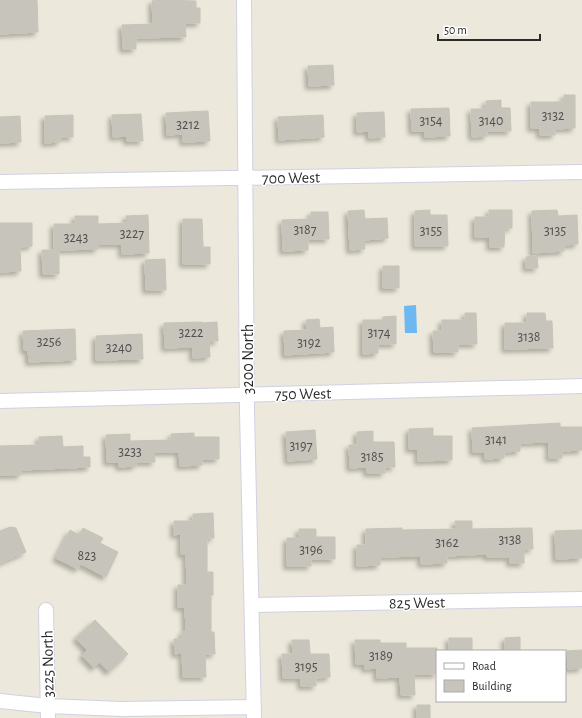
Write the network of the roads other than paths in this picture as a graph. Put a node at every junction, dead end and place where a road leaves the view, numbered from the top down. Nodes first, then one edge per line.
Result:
1 (244, 0) edge
2 (582, 172) edge
3 (246, 177) junction
4 (0, 182) edge
5 (582, 386) edge
6 (247, 394) junction
7 (0, 401) edge
8 (582, 600) edge
9 (252, 604) junction
10 (46, 610) dead end
11 (0, 701) edge
12 (48, 712) edge
13 (254, 713) edge

1 - 3 street, 3200 North
2 - 3 street, 700 West
3 - 4 street, 700 West
3 - 6 street, 3200 North
5 - 6 street, 750 West
6 - 7 street, 750 West
6 - 9 street, 3200 North
8 - 9 street, 825 West
9 - 13 street, 3200 North
10 - 12 street, 3225 North
11 - 12 street
12 - 13 street

